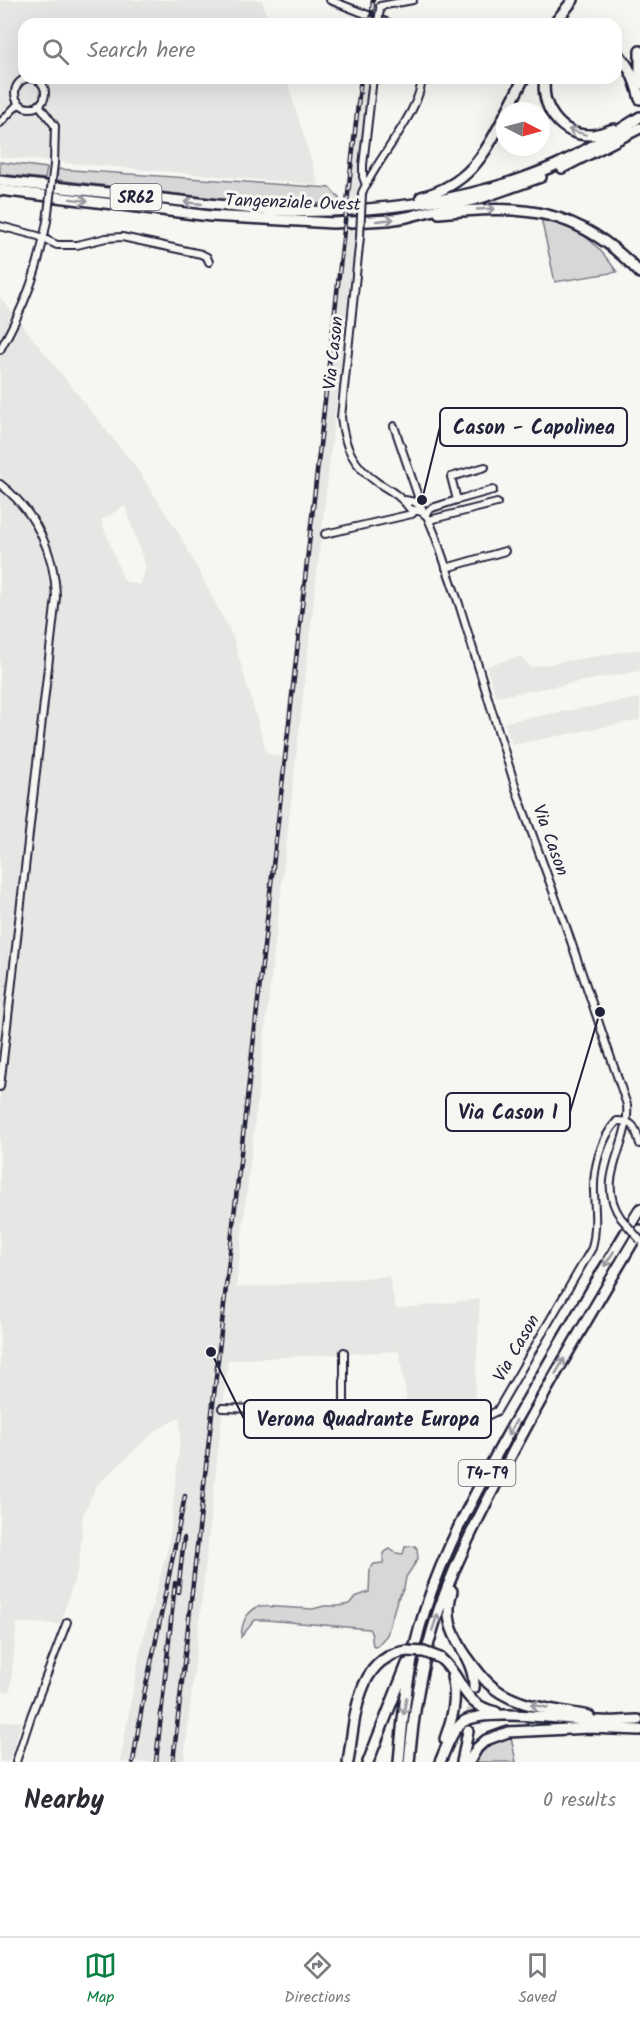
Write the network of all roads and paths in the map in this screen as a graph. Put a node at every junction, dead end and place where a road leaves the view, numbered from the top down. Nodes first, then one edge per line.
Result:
1 (330, 0) edge
2 (413, 0) edge
3 (573, 0) edge
4 (381, 5) edge
5 (376, 18) edge
6 (559, 18) edge
7 (640, 51) edge
8 (622, 59) edge
9 (19, 84) edge
10 (40, 84) edge
11 (372, 84) edge
12 (421, 84) edge
13 (521, 84) edge
14 (545, 84) edge
15 (640, 84) edge
16 (640, 99) edge
17 (512, 102) edge
18 (19, 103) junction
19 (39, 105) junction
20 (638, 122) edge
21 (0, 123) edge
22 (496, 132) edge
23 (0, 181) edge
24 (366, 185) junction
25 (0, 190) edge
26 (387, 207) junction
27 (407, 217) junction
28 (0, 226) edge
29 (44, 239) junction
30 (209, 262) dead end
31 (640, 273) edge
32 (0, 350) edge
33 (394, 426) dead end
34 (485, 467) dead end
35 (0, 484) edge
36 (415, 489) junction
37 (493, 490) dead end
38 (404, 500) junction
39 (457, 500) junction
40 (414, 502) junction
41 (497, 503) dead end
42 (422, 514) junction
43 (324, 534) dead end
44 (505, 551) dead end
45 (446, 568) junction
46 (0, 1088) edge
47 (628, 1121) junction
48 (640, 1144) edge
49 (640, 1209) edge
50 (640, 1230) edge
51 (640, 1240) edge
52 (344, 1352) dead end
53 (222, 1408) dead end
54 (344, 1411) junction
55 (465, 1548) junction
56 (424, 1612) junction
57 (67, 1622) dead end
58 (462, 1650) junction
59 (444, 1662) junction
60 (474, 1688) tunnel mouth
61 (519, 1716) junction
62 (640, 1725) edge
63 (468, 1731) tunnel mouth
64 (16, 1762) edge
65 (347, 1762) edge
66 (368, 1762) edge
67 (399, 1762) edge
68 (409, 1762) edge
69 (440, 1762) edge
70 (462, 1762) edge
71 (469, 1762) edge

1 - 5 street
2 - 4 street
3 - 6 highway
7 - 15 highway
8 - 16 highway
9 - 18 street
10 - 19 street
11 - 24 street
12 - 24 street, Via Cason
13 - 17 highway, Tangenziale Ovest / SR62
20 -> 14 highway
18 - 19 street
18 - 21 street
19 - 29 street, bridge
20 - 26 highway, Tangenziale Ovest
20 - 27 highway, Tangenziale Ovest / SR62
22 - 26 highway, Tangenziale Ovest / SR62
26 -> 23 highway, Tangenziale Ovest / SR62
24 - 38 street, Via Cason, bridge
25 -> 27 highway, Tangenziale Ovest / SR62
27 -> 31 highway
28 - 29 street
29 - 30 street
29 - 32 street
33 - 36 street, Via Cason
34 - 39 street
35 - 46 street
36 - 38 street
36 - 40 street, Via Cason
36 - 42 street, Via Cason
37 - 39 street
38 - 40 street, Via Cason
38 - 42 street, Via Cason
39 - 42 street
40 - 42 street, Via Cason
41 - 42 street
42 - 43 street
42 - 45 street, Via Cason
44 - 45 street
45 - 47 street, Via Cason
47 - 48 street, Via Cason
47 - 51 street, Via Cason, bridge
47 - 54 street, Via Cason
49 -> 56 highway, T4-T9
55 -> 50 highway, T4-T9
52 - 54 street
53 - 54 street, Via Cason
55 - 58 highway, T4-T9
68 -> 55 highway, T4-T9
56 - 66 highway, T4-T9
56 -> 67 highway, T4-T9
57 - 64 street
58 - 60 highway, T4-T9
62 -> 58 highway, T4-T9
59 - 61 highway
59 - 65 highway, bridge
59 - 69 highway
61 - 62 highway
61 - 69 highway
62 - 71 highway
63 - 70 highway

